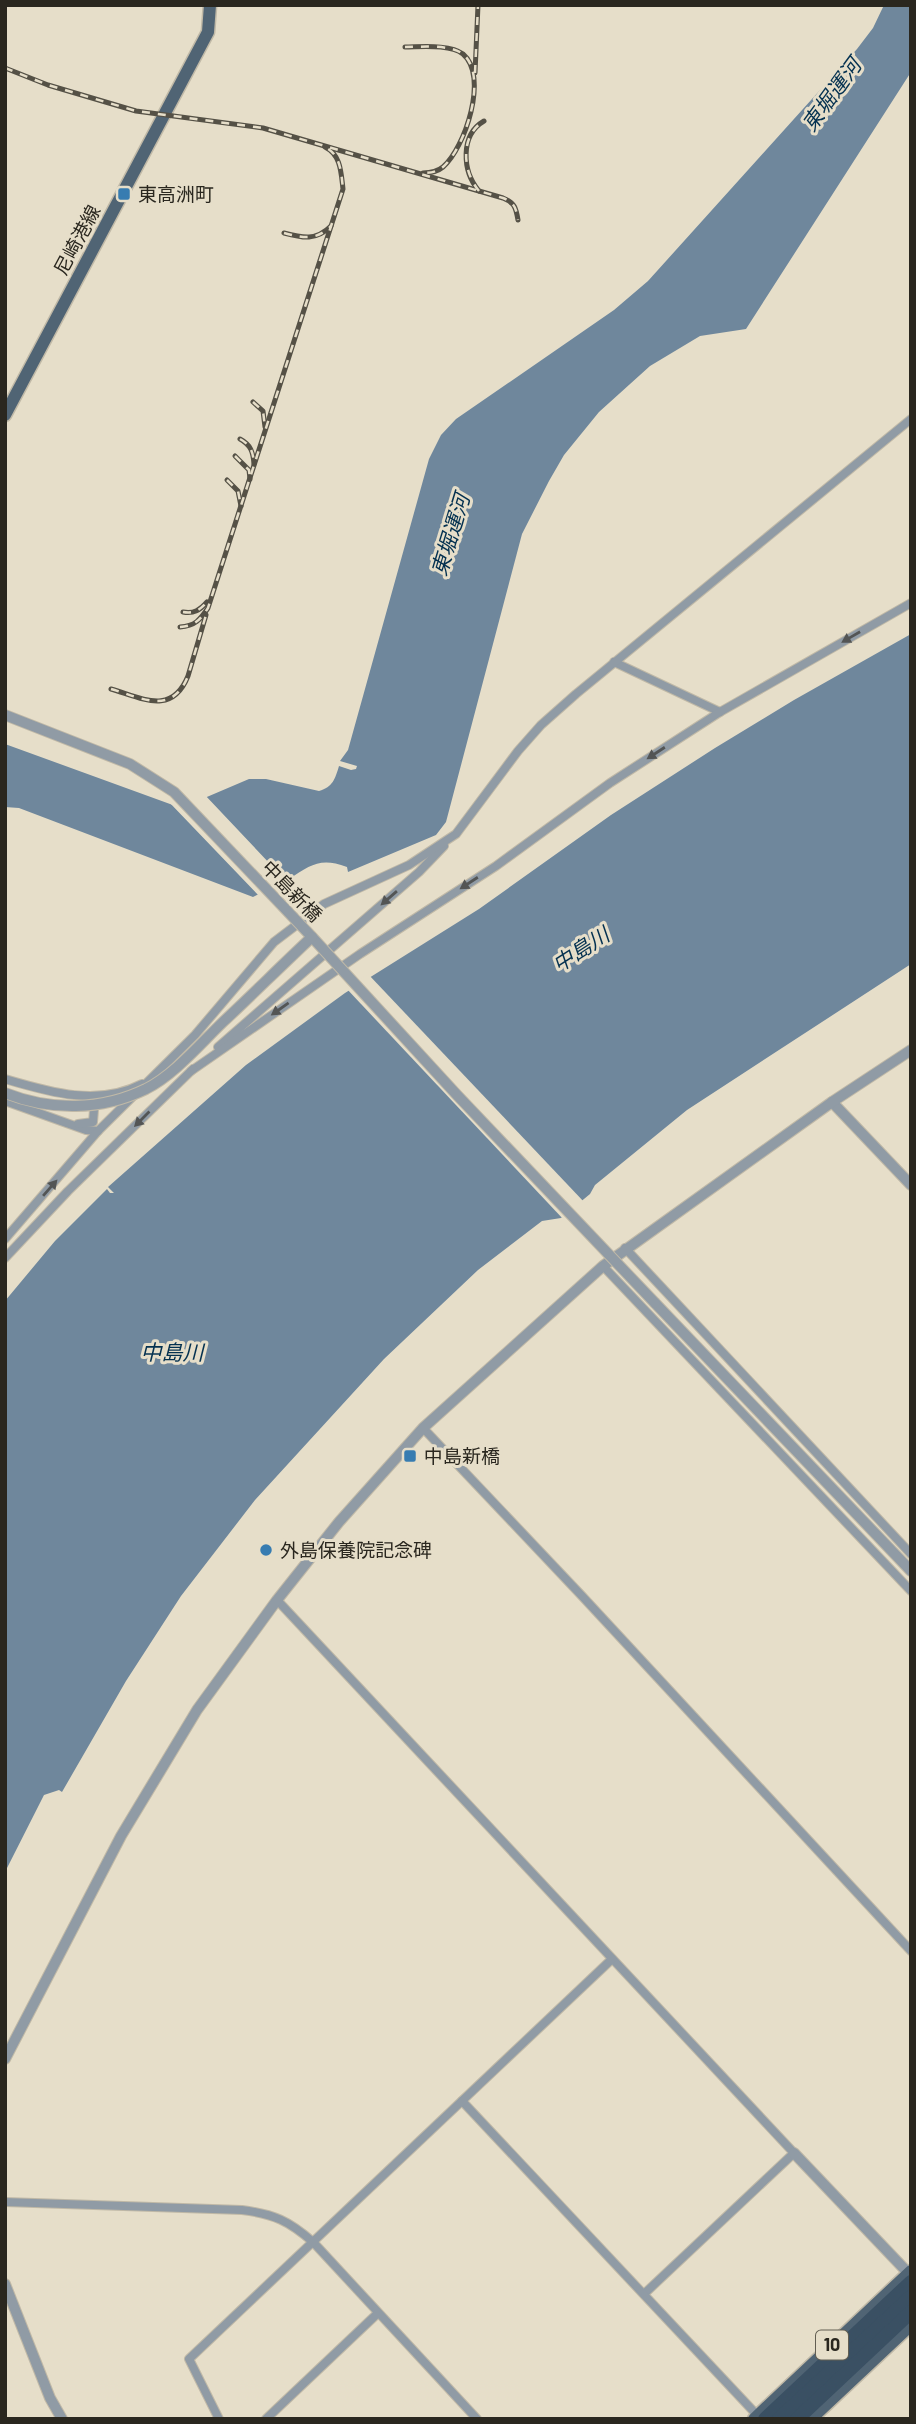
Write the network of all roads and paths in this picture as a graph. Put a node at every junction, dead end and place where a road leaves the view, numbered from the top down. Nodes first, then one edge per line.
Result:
1 (210, 5) edge
2 (5, 415) edge
3 (911, 419) edge
4 (911, 603) edge
5 (614, 662) junction
6 (720, 712) junction
7 (5, 715) edge
8 (456, 834) junction
9 (312, 937) junction
10 (911, 1050) edge
11 (191, 1071) junction
12 (5, 1079) edge
13 (149, 1080) junction
14 (5, 1093) edge
15 (73, 1096) junction
16 (5, 1101) edge
17 (832, 1102) junction
18 (58, 1121) junction
19 (97, 1130) junction
20 (911, 1185) edge
21 (5, 1239) edge
22 (625, 1248) junction
23 (5, 1258) edge
24 (603, 1266) junction
25 (423, 1428) junction
26 (911, 1554) edge
27 (911, 1571) edge
28 (911, 1591) edge
29 (276, 1600) junction
30 (911, 1951) edge
31 (612, 1959) junction
32 (5, 2059) edge
33 (462, 2101) junction
34 (794, 2153) junction
35 (5, 2202) edge
36 (313, 2242) junction
37 (910, 2276) edge
38 (5, 2284) edge
39 (644, 2294) junction
40 (911, 2297) edge
41 (911, 2303) edge
42 (911, 2312) edge
43 (379, 2314) junction
44 (911, 2325) edge
45 (859, 2352) junction
46 (759, 2418) edge
47 (62, 2419) edge
48 (219, 2419) edge
49 (266, 2419) edge
50 (477, 2419) edge
51 (779, 2419) edge
52 (797, 2419) edge
53 (810, 2419) edge

1 - 2 main road, 尼崎港線
3 - 5 street
4 -> 6 street
5 - 6 street
5 - 8 street
6 -> 11 street
7 - 9 street, 中島新橋, bridge
8 -> 11 street
8 - 13 street
9 - 14 street, bridge
9 - 27 street, 中島新橋, bridge
10 - 17 street
11 -> 23 street
12 - 15 street
13 - 15 street
13 - 19 street
15 - 18 street
16 - 18 street
17 - 20 street
17 - 22 street
18 - 19 street
21 -> 19 street
22 - 24 street
22 - 26 street
24 - 25 street
24 - 28 street
25 - 29 street
25 - 30 street
29 - 31 street
29 - 32 street
31 - 33 street
31 - 34 street
33 - 36 street
33 - 39 street
34 - 37 street
34 - 39 street
35 - 36 street
36 - 43 street
36 - 48 street
37 - 46 highway
38 - 47 street
39 - 46 street
40 - 45 highway
41 - 45 highway
42 - 45 highway
43 - 49 street
43 - 50 street
44 - 53 main road, 10
45 - 51 highway
45 - 52 highway

